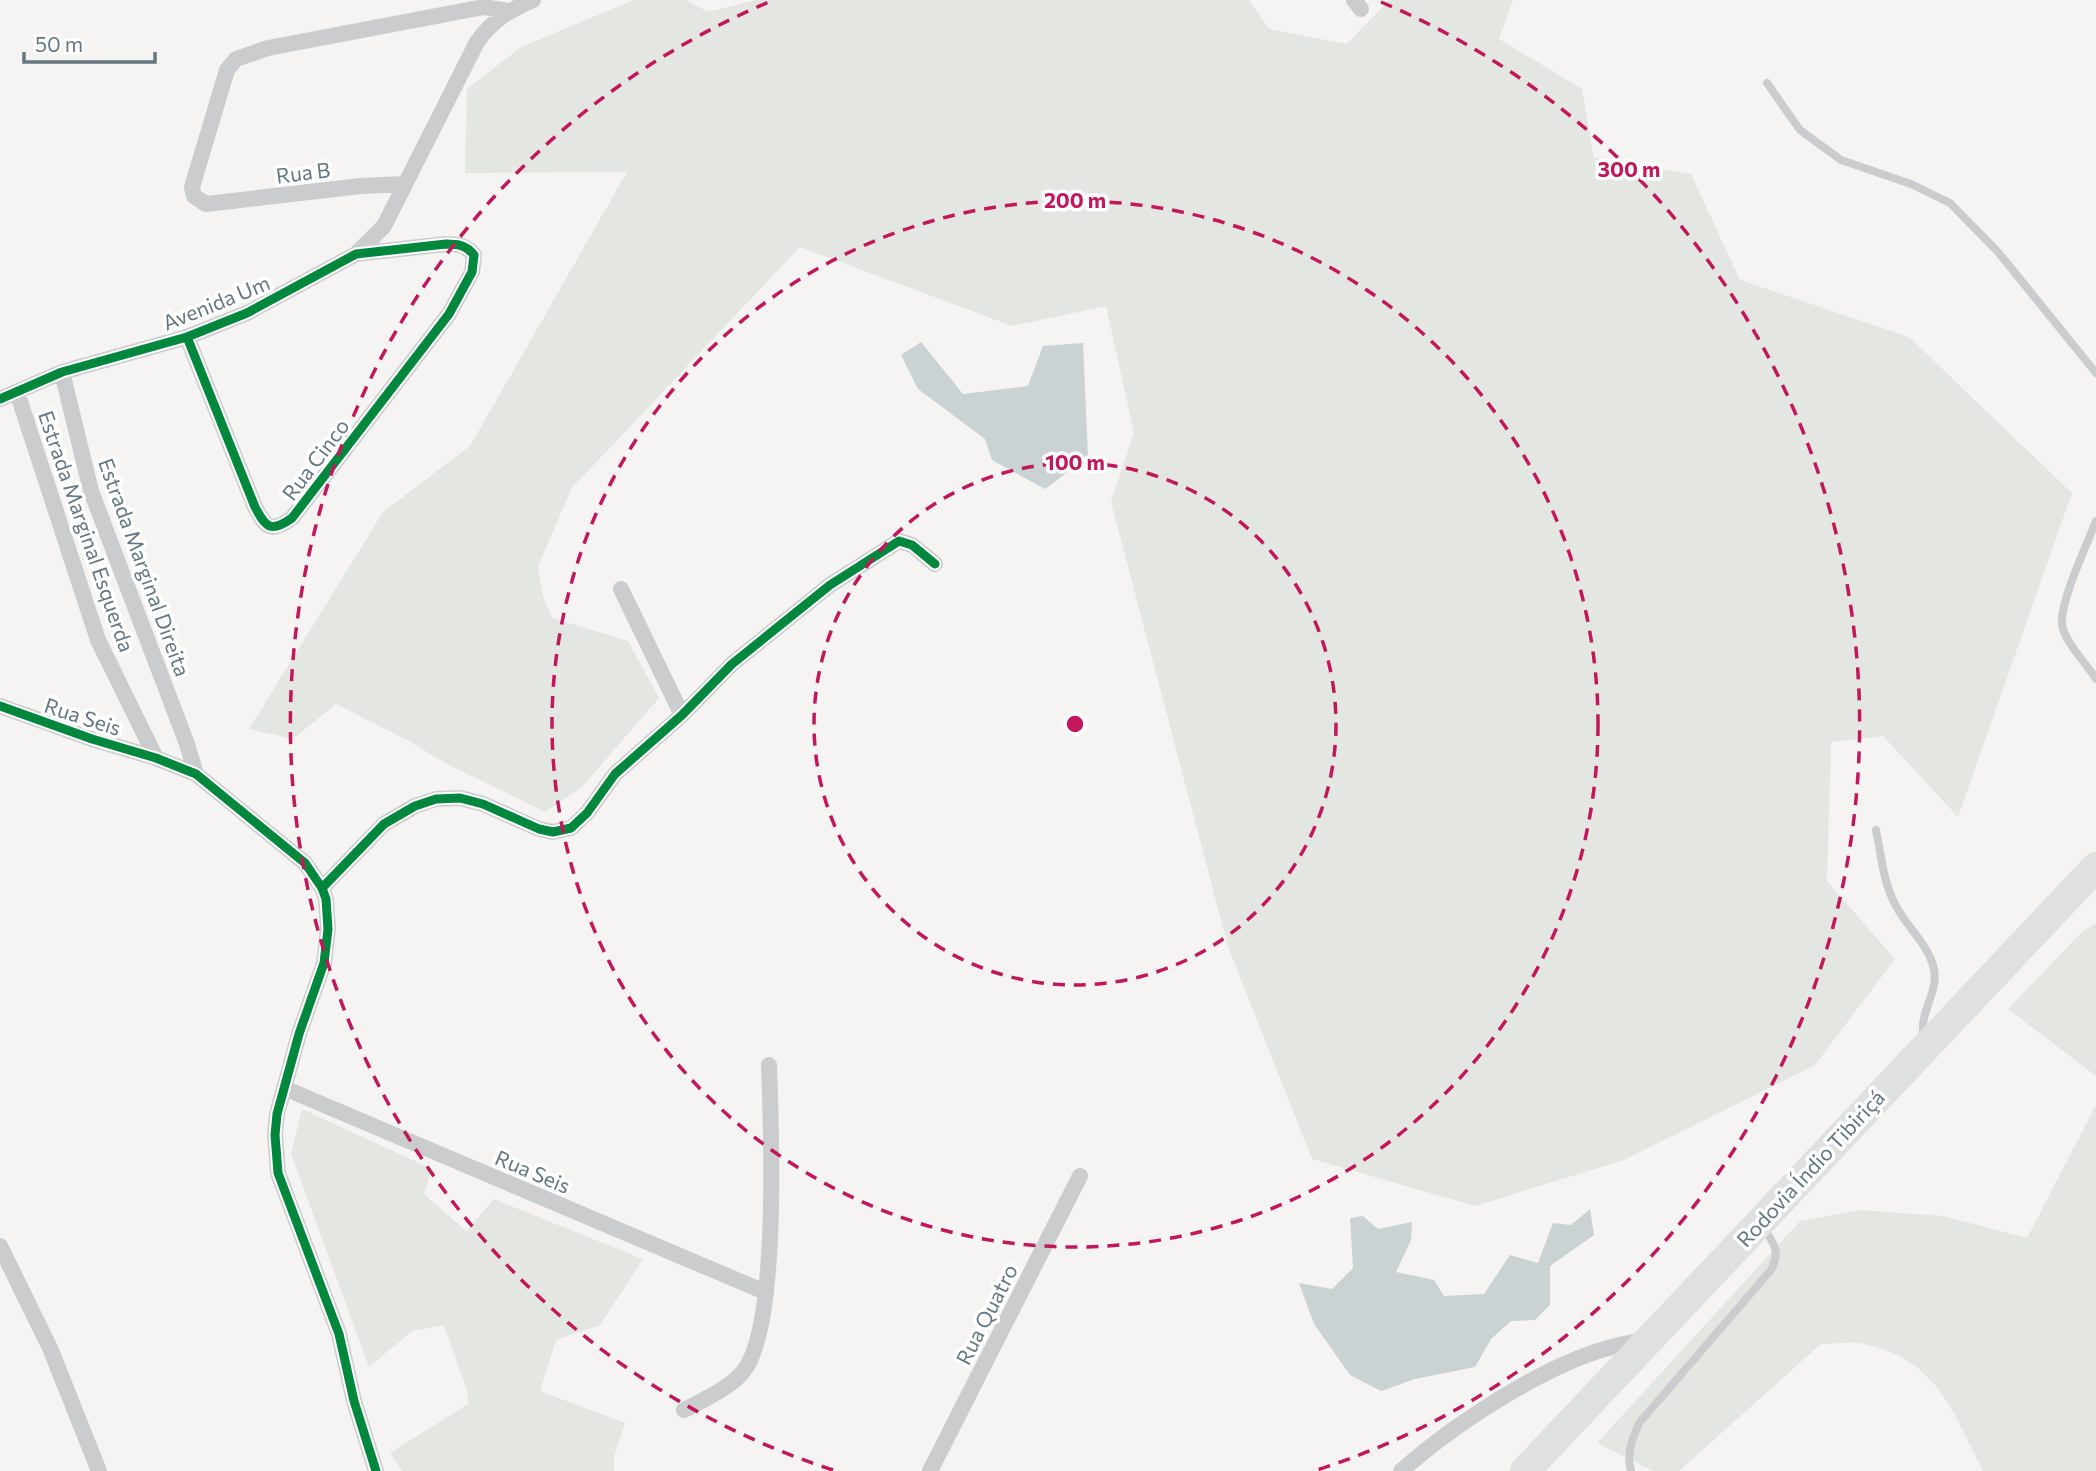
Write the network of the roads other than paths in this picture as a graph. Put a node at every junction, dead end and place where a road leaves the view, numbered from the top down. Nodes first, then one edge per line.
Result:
1 (533, 0) edge
2 (508, 11) junction
3 (1767, 82) dead end
4 (404, 184) junction
5 (446, 244) joint
6 (356, 254) junction
7 (187, 337) junction
8 (62, 372) junction
9 (2096, 373) edge
10 (17, 392) junction
11 (0, 400) edge
12 (2096, 521) edge
13 (935, 564) dead end
14 (621, 589) dead end
15 (2096, 679) edge
16 (0, 706) edge
17 (682, 715) junction
18 (156, 758) junction
19 (196, 774) junction
20 (1876, 830) dead end
21 (2096, 867) edge
22 (321, 888) junction
23 (1926, 1045) junction
24 (769, 1065) dead end
25 (284, 1088) junction
26 (1080, 1176) dead end
27 (1759, 1222) junction
28 (0, 1246) edge
29 (765, 1292) junction
30 (1647, 1341) junction
31 (684, 1410) dead end
32 (99, 1471) edge
33 (376, 1471) edge
34 (930, 1471) edge
35 (1401, 1471) edge
36 (1525, 1471) edge
37 (1631, 1471) edge

1 - 2 street
2 - 4 street, Avenida Um
2 - 4 street, Rua B
3 - 9 lane
4 - 6 street, Avenida Um
5 - 6 street, Avenida Um
5 - 7 street, Rua Cinco
6 - 7 street, Avenida Um
7 - 8 street, Avenida Um
8 - 10 street, Avenida Um
8 - 19 street, Estrada Marginal Direita
10 - 11 street, Avenida Um
10 - 18 street, Estrada Marginal Esquerda
12 - 15 lane
13 - 17 street
14 - 17 street
16 - 18 street, Rua Seis
17 - 22 street
18 - 19 street, Rua Seis
19 - 22 street, Rua Seis
20 - 23 lane
21 - 23 highway, Rodovia Índio Tibiriçá
22 - 25 street
23 - 27 highway, Rodovia Índio Tibiriçá
24 - 29 street
25 - 29 street, Rua Seis
25 - 33 street
26 - 34 street, Rua Quatro
27 - 30 highway, Rodovia Índio Tibiriçá
27 - 37 lane
28 - 32 street
29 - 31 street
30 - 35 street
30 - 36 highway, Rodovia Índio Tibiriçá

